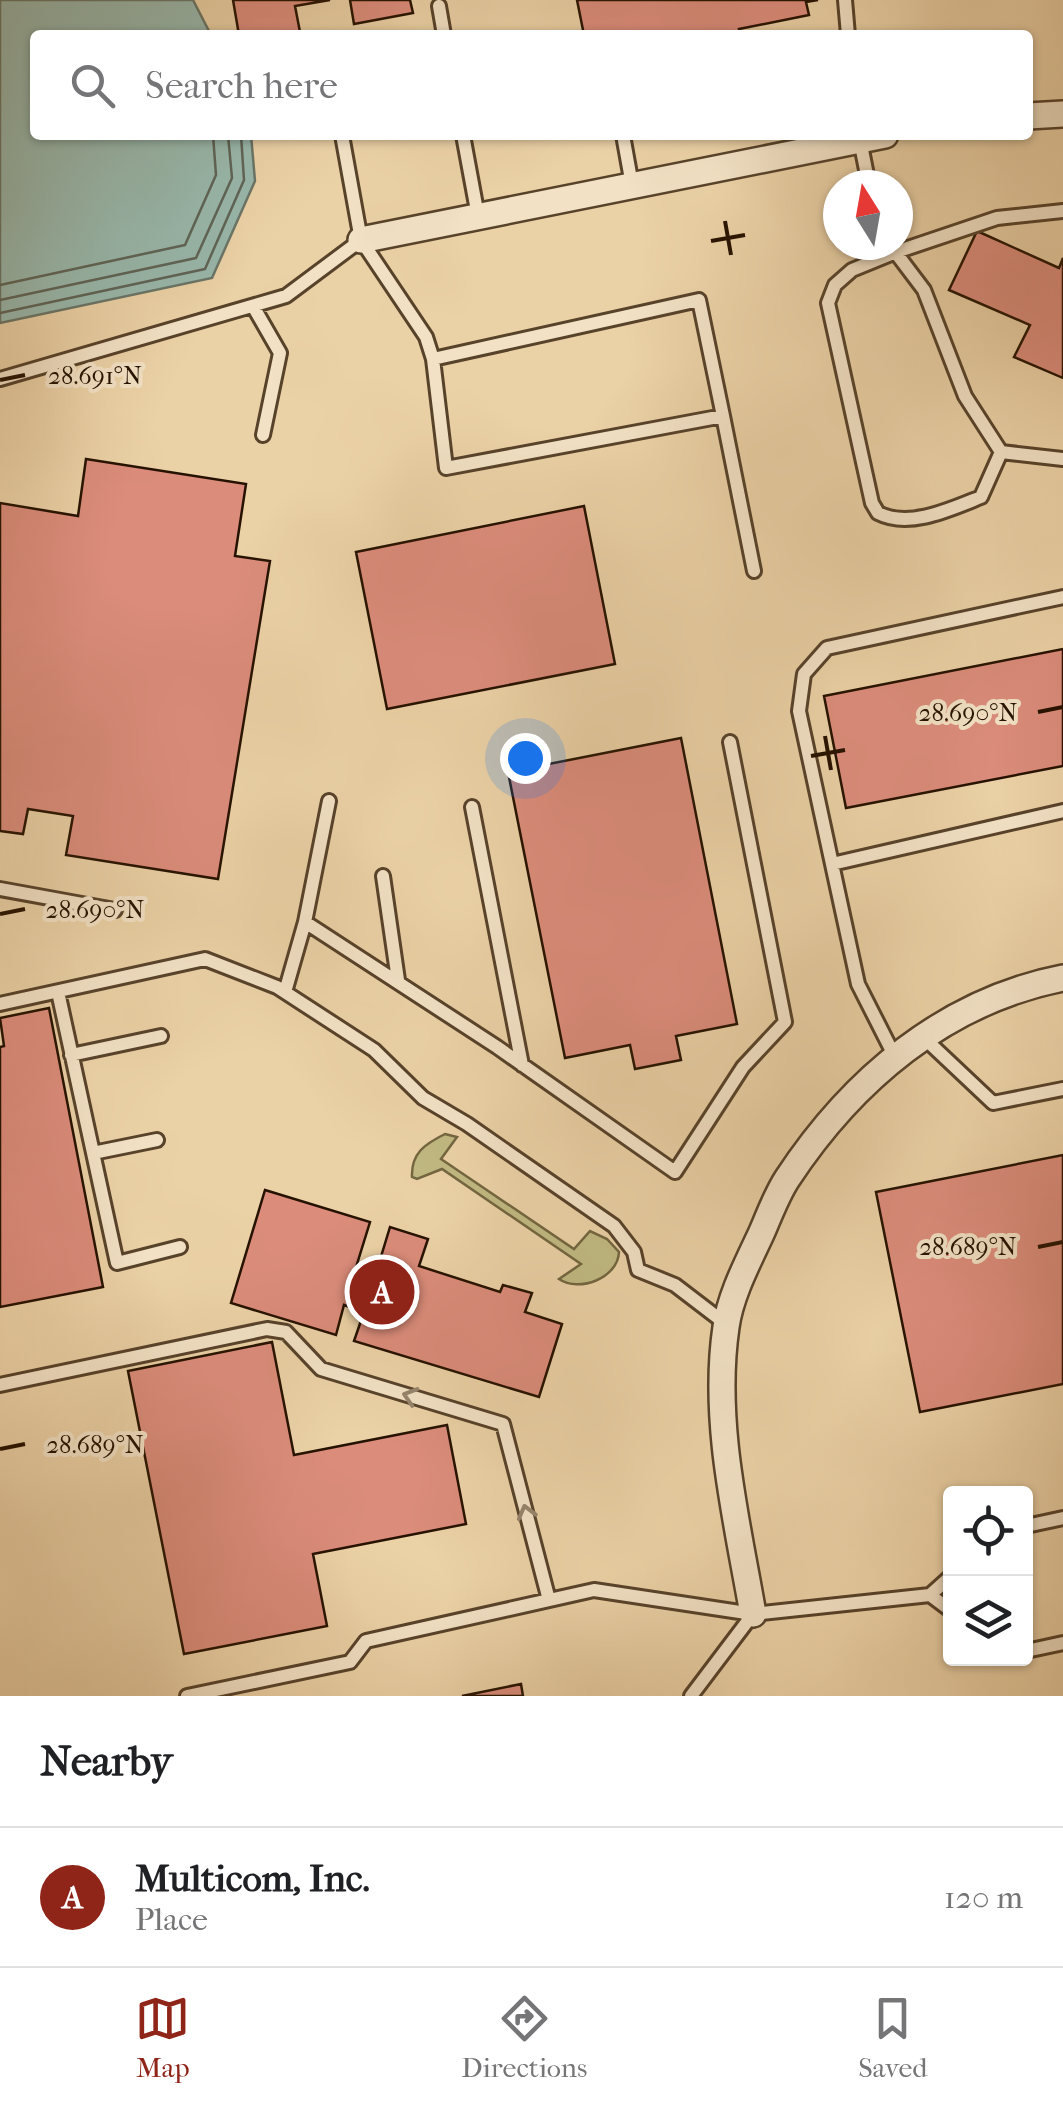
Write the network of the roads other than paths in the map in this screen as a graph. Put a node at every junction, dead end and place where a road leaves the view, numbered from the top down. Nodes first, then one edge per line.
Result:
1 (845, 0) edge
2 (439, 6) dead end
3 (443, 30) edge
4 (848, 30) edge
5 (1063, 114) edge
6 (1033, 116) edge
7 (343, 140) edge
8 (463, 140) edge
9 (623, 140) edge
10 (854, 140) edge
11 (869, 140) edge
12 (869, 170) edge
13 (632, 185) junction
14 (1063, 210) edge
15 (478, 216) junction
16 (360, 240) junction
17 (913, 243) edge
18 (872, 260) edge
19 (901, 260) edge
20 (253, 306) junction
21 (433, 358) junction
22 (0, 379) edge
23 (723, 416) junction
24 (263, 435) dead end
25 (1001, 452) junction
26 (1063, 459) edge
27 (754, 571) dead end
28 (1063, 598) edge
29 (730, 742) dead end
30 (329, 801) dead end
31 (472, 807) dead end
32 (1063, 811) edge
33 (832, 864) junction
34 (384, 876) dead end
35 (0, 889) edge
36 (115, 910) dead end
37 (305, 922) junction
38 (1063, 978) edge
39 (398, 980) junction
40 (58, 992) junction
41 (285, 992) junction
42 (0, 1004) edge
43 (161, 1036) dead end
44 (923, 1037) junction
45 (894, 1054) junction
46 (72, 1055) junction
47 (522, 1065) junction
48 (1063, 1089) edge
49 (157, 1140) dead end
50 (93, 1153) junction
51 (180, 1247) dead end
52 (726, 1324) junction
53 (0, 1385) edge
54 (1063, 1518) edge
55 (1033, 1524) edge
56 (943, 1584) edge
57 (930, 1595) junction
58 (549, 1600) junction
59 (943, 1605) edge
60 (753, 1614) junction
61 (1063, 1643) edge
62 (1033, 1650) edge
63 (186, 1696) edge
64 (691, 1696) edge

1 - 4 lane
2 - 3 lane
5 - 6 street
7 - 16 lane
8 - 15 lane
9 - 13 lane
10 - 13 street
11 - 12 lane
13 - 15 street
14 - 17 lane
15 - 16 street
16 - 20 lane
16 - 21 lane
18 - 25 lane
19 - 25 lane
20 - 22 lane
20 - 24 lane
21 - 23 lane
21 - 23 lane
23 - 27 lane
25 - 26 lane
28 - 33 lane
29 - 47 lane
30 - 37 lane
31 - 47 lane
32 - 33 lane
33 - 45 lane
34 - 39 lane
35 - 36 lane
37 - 39 lane
37 - 41 lane
38 - 44 street
39 - 47 lane
40 - 41 lane
40 - 42 lane
40 - 46 lane
41 - 52 lane
43 - 46 lane
44 - 45 street
44 - 48 lane
45 - 52 street
46 - 50 lane
49 - 50 lane
50 - 51 lane
52 - 60 street
58 -> 53 lane
54 - 55 lane
56 - 57 lane
57 - 59 lane
57 - 60 lane
58 - 60 lane
58 - 63 lane
60 - 64 lane
61 - 62 lane

